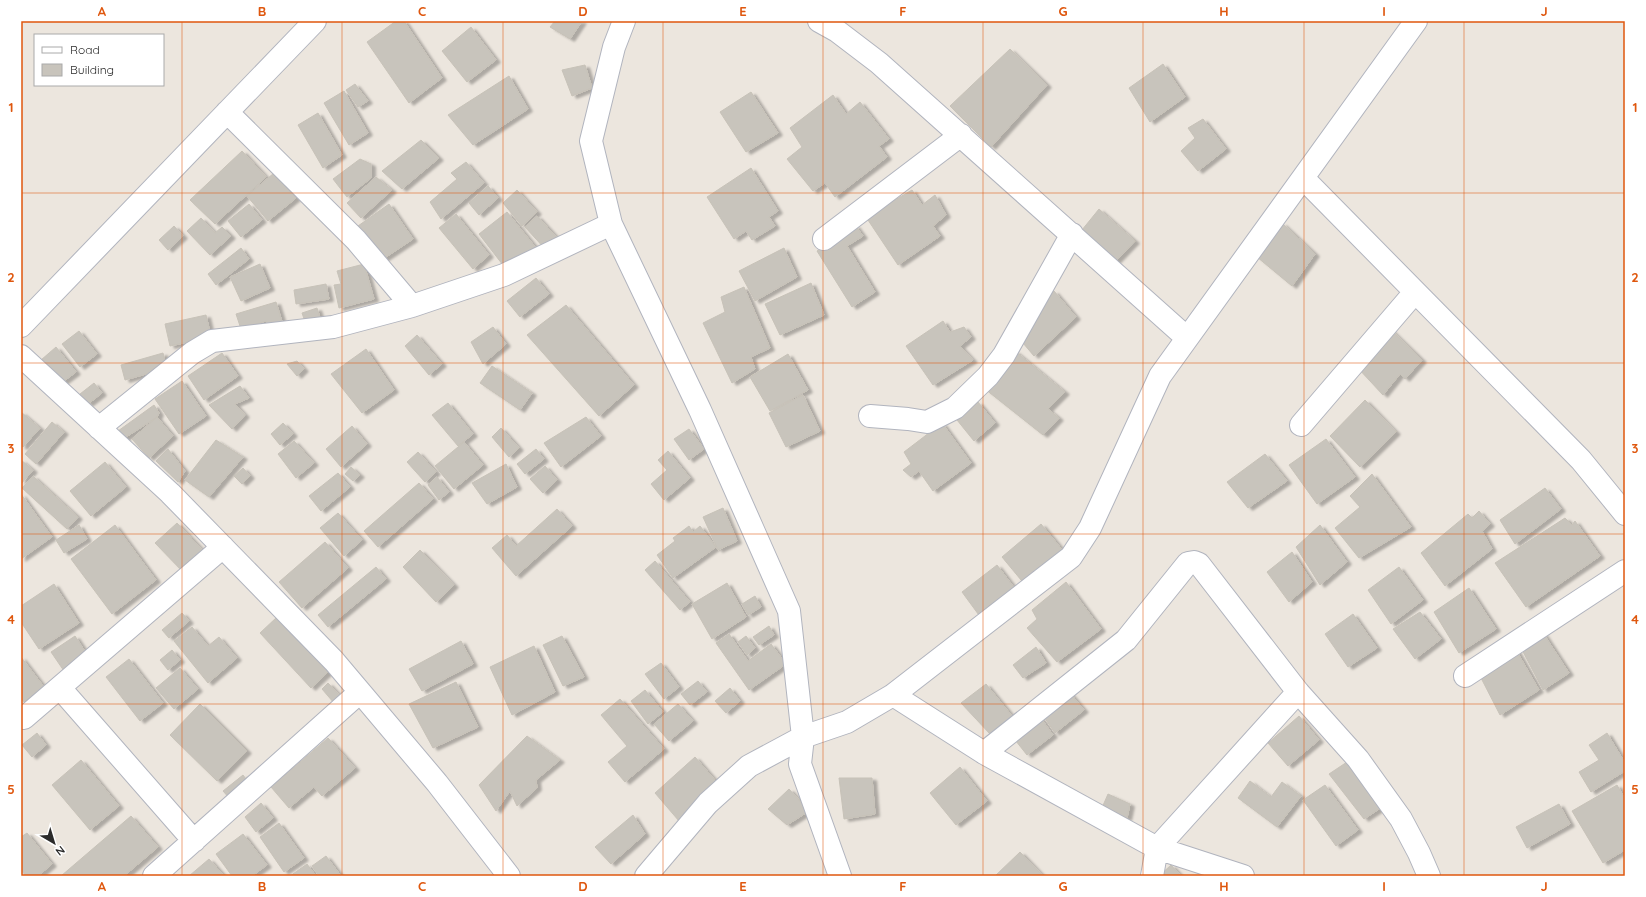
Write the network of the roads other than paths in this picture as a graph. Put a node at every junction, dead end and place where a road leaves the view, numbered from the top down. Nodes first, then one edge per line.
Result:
1 (315, 21) edge
2 (624, 21) edge
3 (818, 21) edge
4 (1416, 21) edge
5 (227, 112) junction
6 (961, 135) junction
7 (1303, 178) junction
8 (611, 224) junction
9 (1072, 234) junction
10 (824, 239) dead end
11 (1415, 292) junction
12 (412, 306) junction
13 (21, 326) edge
14 (1187, 338) junction
15 (21, 356) edge
16 (870, 416) dead end
17 (1301, 425) dead end
18 (99, 428) junction
19 (1625, 514) edge
20 (223, 547) junction
21 (1625, 571) edge
22 (1465, 676) dead end
23 (60, 688) junction
24 (360, 692) junction
25 (1298, 692) junction
26 (893, 695) junction
27 (21, 717) edge
28 (803, 737) junction
29 (984, 753) junction
30 (194, 841) junction
31 (1157, 848) junction
32 (154, 876) edge
33 (509, 876) edge
34 (646, 876) edge
35 (840, 876) edge
36 (1152, 876) edge
37 (1243, 876) edge
38 (1429, 876) edge

1 - 5 street
2 - 8 street
3 - 6 street
4 - 7 street
5 - 12 street
5 - 13 street
6 - 9 street
6 - 10 street
7 - 11 street
7 - 14 street
8 - 12 street
8 - 28 street
9 - 14 street
9 - 16 street
11 - 17 street
11 - 19 street
12 - 18 street
14 - 26 street
15 - 18 street
18 - 20 street
20 - 23 street
20 - 24 street
21 - 22 street
23 - 27 street
23 - 30 street
24 - 30 street
24 - 33 street
25 - 29 street
25 - 31 street
25 - 38 street
26 - 28 street
26 - 29 street
28 - 34 street
28 - 35 street
29 - 31 street
30 - 32 street
31 - 36 street
31 - 37 street

